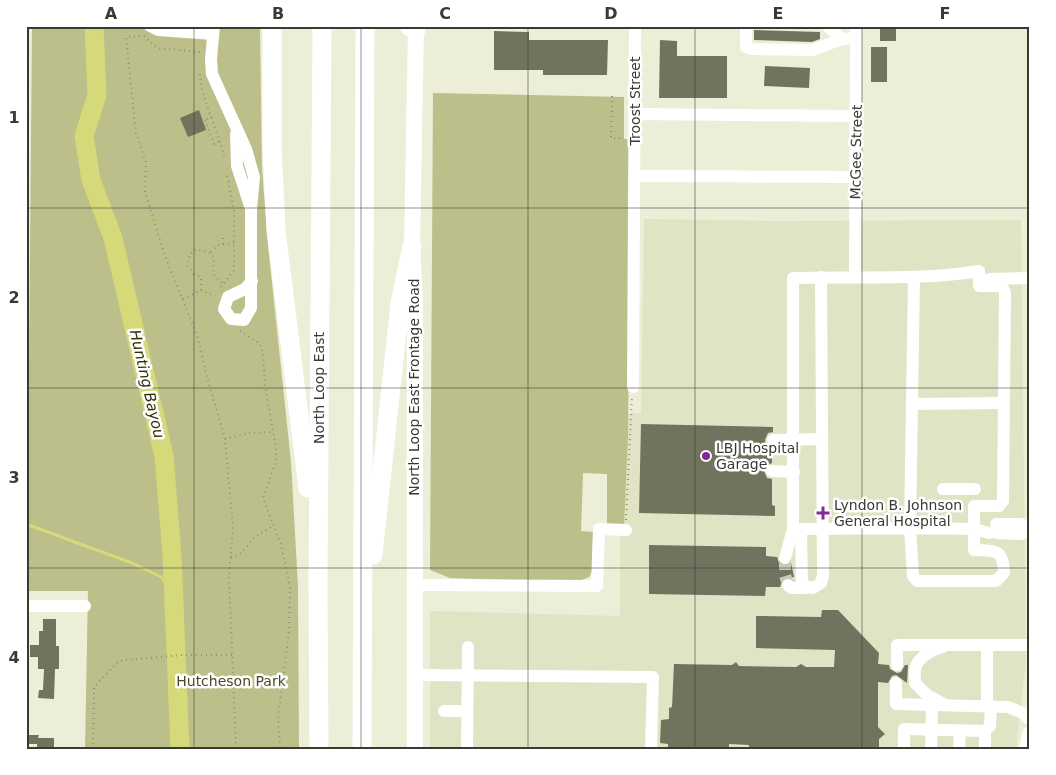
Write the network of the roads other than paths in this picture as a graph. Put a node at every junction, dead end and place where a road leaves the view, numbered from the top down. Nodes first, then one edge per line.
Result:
1 (150, 26) edge
2 (635, 26) edge
3 (746, 26) edge
4 (827, 26) edge
5 (414, 28) edge
6 (214, 30) edge
7 (273, 32) edge
8 (856, 32) edge
9 (322, 33) edge
10 (365, 33) edge
11 (842, 38) junction
12 (635, 114) junction
13 (856, 116) junction
14 (635, 176) junction
15 (856, 177) junction
16 (412, 246) junction
17 (821, 277) junction
18 (855, 277) junction
19 (914, 277) junction
20 (1030, 278) edge
21 (979, 279) junction
22 (252, 281) dead end
23 (633, 387) road end
24 (1004, 403) junction
25 (912, 404) junction
26 (822, 438) junction
27 (772, 440) dead end
28 (794, 440) junction
29 (772, 471) dead end
30 (794, 472) junction
31 (944, 489) dead end
32 (975, 489) dead end
33 (823, 528) junction
34 (797, 529) junction
35 (910, 529) junction
36 (987, 529) junction
37 (1030, 529) edge
38 (626, 530) road end
39 (785, 558) tunnel mouth
40 (318, 583) junction
41 (414, 585) junction
42 (788, 585) dead end
43 (806, 588) junction
44 (26, 606) edge
45 (85, 606) dead end
46 (950, 645) junction
47 (1030, 645) edge
48 (987, 646) junction
49 (468, 648) dead end
50 (362, 653) junction
51 (897, 665) dead end
52 (422, 674) junction
53 (467, 675) junction
54 (896, 683) dead end
55 (932, 706) junction
56 (953, 707) junction
57 (989, 707) junction
58 (444, 711) dead end
59 (467, 711) junction
60 (1030, 720) edge
61 (931, 730) junction
62 (960, 731) junction
63 (985, 731) junction
64 (1030, 734) edge
65 (319, 749) edge
66 (362, 749) edge
67 (415, 749) edge
68 (467, 749) edge
69 (651, 749) edge
70 (904, 749) edge
71 (931, 749) edge
72 (960, 749) edge
73 (985, 749) edge
74 (1027, 749) edge

1 - 6 street
2 - 12 street, Troost Street
3 - 11 street
4 - 11 street
5 - 16 main road, North Loop East Frontage Road
6 - 22 street
7 - 40 highway
8 - 11 street
8 - 13 street, McGee Street
9 - 40 highway, North Loop East
10 - 50 highway
12 - 13 street
12 - 14 street, Troost Street
13 - 15 street, McGee Street
14 - 15 street
14 - 23 street, Troost Street
15 - 18 street, McGee Street
16 - 41 main road, North Loop East Frontage Road
16 - 50 highway
17 - 18 street
17 - 26 street
17 - 28 street
18 - 19 street
19 - 21 street
19 - 25 street
20 - 21 street
21 - 24 street
24 - 25 street
24 - 36 street
25 - 35 street
26 - 28 street
26 - 33 street
27 - 28 street
28 - 30 street
29 - 30 street
30 - 34 street
31 - 32 street
33 - 34 street
33 - 35 street
33 - 43 street
34 - 39 street
34 - 43 street
35 - 36 street
35 - 36 street
36 - 37 street
38 - 41 street
40 - 65 highway, North Loop East
41 - 52 main road, North Loop East Frontage Road
42 - 43 street
44 - 45 street
46 - 48 street
46 - 51 street
46 - 56 street
47 - 48 street
48 - 57 street
49 - 53 street
50 - 66 highway
52 - 53 street
52 - 67 main road, North Loop East Frontage Road
53 - 59 street
53 - 69 street
54 - 55 street
55 - 56 street
55 - 61 street
56 - 57 street
57 - 60 street
57 - 63 street
58 - 59 street
59 - 68 street
61 - 62 street
61 - 70 street
61 - 71 street
62 - 63 street
62 - 72 street
63 - 73 street
64 - 74 main road

